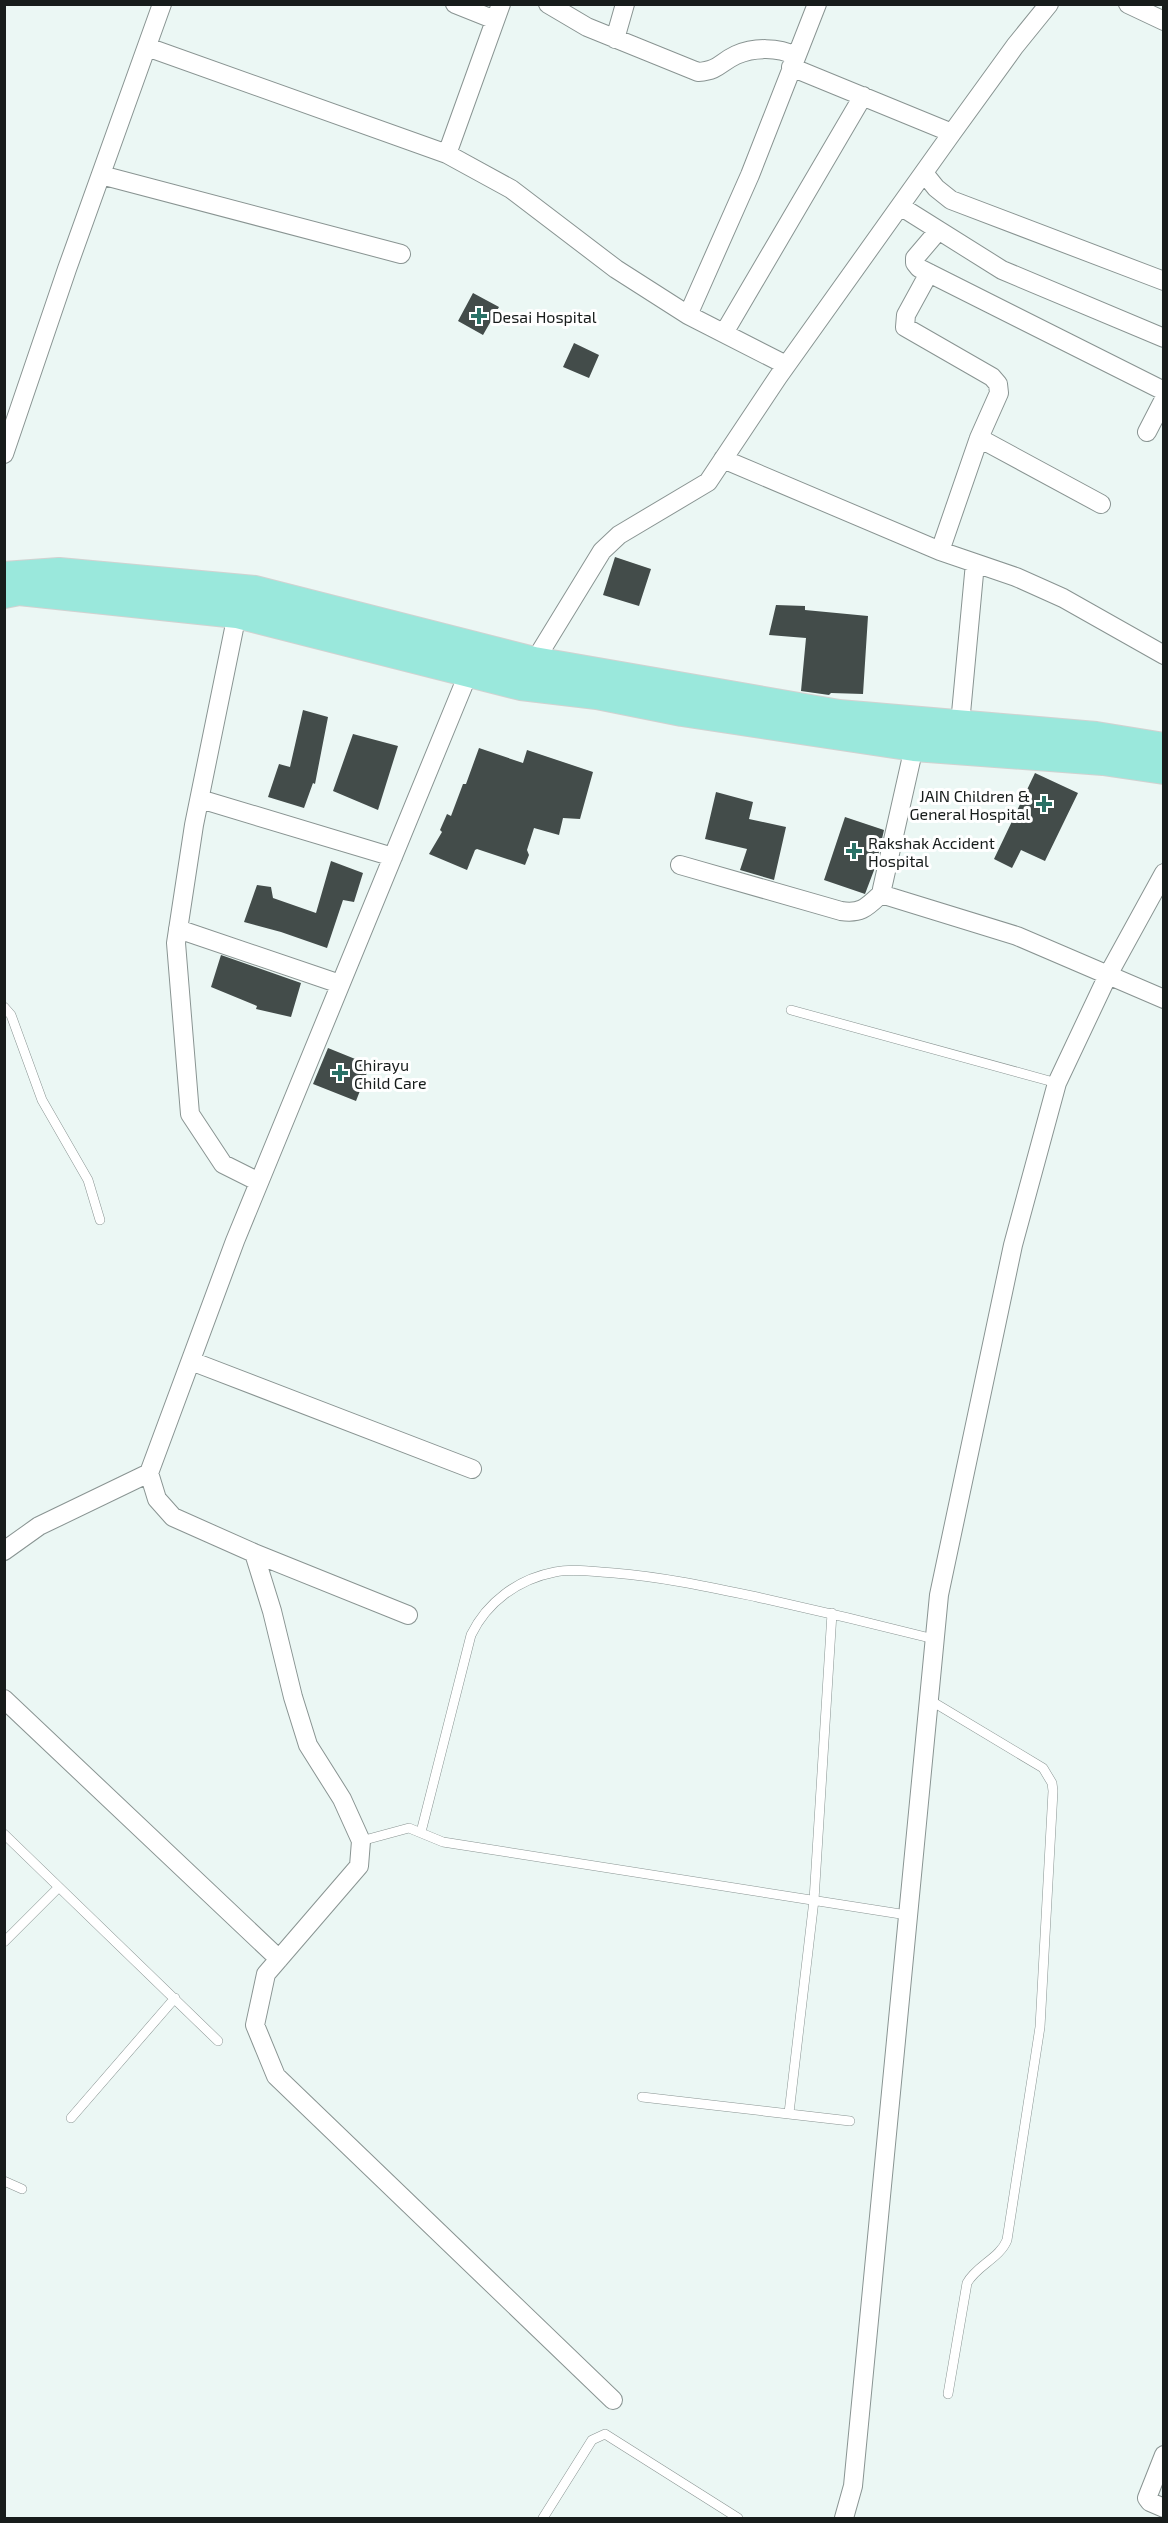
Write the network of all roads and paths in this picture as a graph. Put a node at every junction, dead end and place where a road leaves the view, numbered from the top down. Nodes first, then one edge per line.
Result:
1 (162, 4) edge
2 (455, 4) edge
3 (548, 4) edge
4 (625, 4) edge
5 (817, 4) edge
6 (1049, 4) edge
7 (1128, 4) edge
8 (498, 12) edge
9 (1164, 21) edge
10 (615, 39) junction
11 (147, 47) junction
12 (793, 61) junction
13 (863, 96) junction
14 (952, 133) junction
15 (447, 154) junction
16 (924, 173) junction
17 (101, 176) junction
18 (900, 206) junction
19 (938, 231) junction
20 (401, 254) dead end
21 (929, 273) junction
22 (1164, 281) edge
23 (688, 315) junction
24 (724, 333) junction
25 (1164, 338) edge
26 (786, 365) junction
27 (1164, 391) edge
28 (1164, 399) edge
29 (1147, 432) dead end
30 (979, 438) junction
31 (4, 454) edge
32 (723, 459) junction
33 (1101, 504) dead end
34 (940, 552) junction
35 (975, 563) junction
36 (4, 576) edge
37 (4, 594) edge
38 (237, 614) junction
39 (1164, 655) edge
40 (534, 661) junction
41 (468, 674) junction
42 (520, 686) junction
43 (960, 724) junction
44 (914, 747) junction
45 (1164, 747) edge
46 (1164, 770) edge
47 (200, 799) junction
48 (393, 856) junction
49 (680, 865) dead end
50 (1164, 873) edge
51 (882, 893) junction
52 (178, 929) junction
53 (1108, 975) junction
54 (340, 984) junction
55 (1164, 999) edge
56 (4, 1007) edge
57 (790, 1010) dead end
58 (1057, 1083) junction
59 (259, 1182) junction
60 (100, 1220) dead end
61 (191, 1361) junction
62 (472, 1469) dead end
63 (149, 1473) junction
64 (4, 1551) edge
65 (254, 1553) junction
66 (832, 1613) junction
67 (408, 1615) dead end
68 (934, 1639) junction
69 (928, 1698) junction
70 (4, 1699) edge
71 (421, 1832) junction
72 (4, 1834) edge
73 (361, 1841) junction
74 (58, 1888) junction
75 (814, 1900) junction
76 (907, 1915) junction
77 (4, 1942) edge
78 (279, 1959) junction
79 (175, 1998) junction
80 (218, 2041) dead end
81 (642, 2097) dead end
82 (789, 2113) junction
83 (72, 2118) dead end
84 (850, 2121) dead end
85 (4, 2181) edge
86 (22, 2189) dead end
87 (948, 2394) dead end
88 (613, 2400) dead end
89 (1164, 2455) edge
90 (1164, 2508) edge
91 (543, 2518) edge
92 (738, 2518) edge
93 (844, 2518) edge

1 - 11 street
2 - 8 street
3 - 10 street
4 - 10 street
5 - 12 street
6 - 14 street
7 - 9 street
8 - 15 street
10 - 12 street
11 - 15 street
11 - 17 street
12 - 13 street
12 - 23 street
13 - 14 street
13 - 24 street
14 - 16 street
15 - 23 street
16 - 18 street
16 - 22 street
17 - 20 street
17 - 31 street
18 - 19 street
18 - 26 street
19 - 21 street
19 - 25 street
21 - 27 street
21 - 30 street
23 - 24 street
24 - 26 street
26 - 32 street
28 - 29 street
30 - 33 street
30 - 34 street
32 - 34 street
32 - 40 street
34 - 35 street
35 - 39 street
35 - 43 street
36 - 40 main road
37 - 38 main road
38 - 41 main road
38 - 47 street
40 - 42 street
40 - 43 main road
41 - 42 main road
41 - 48 street
42 - 44 main road
43 - 45 main road
44 - 46 main road
44 - 51 street
47 - 48 street
47 - 52 street
48 - 54 street
49 - 51 street
50 - 53 street
51 - 53 street
52 - 54 street
52 - 59 street
53 - 55 street
53 - 58 street
54 - 59 street
56 - 60 lane
57 - 58 lane
58 - 68 street
59 - 61 street
61 - 62 street
61 - 63 street
63 - 64 street
63 - 65 street
65 - 67 street
65 - 73 street
66 - 68 lane
66 - 71 lane
66 - 75 lane
68 - 69 street
69 - 76 street
69 - 87 lane
70 - 78 street
71 - 73 lane
71 - 75 lane
72 - 74 lane
73 - 78 street
74 - 77 lane
74 - 79 lane
75 - 76 lane
75 - 82 lane
76 - 93 street
78 - 88 street
79 - 80 lane
79 - 83 lane
81 - 82 lane
82 - 84 lane
85 - 86 lane
89 - 90 street
91 - 92 lane

